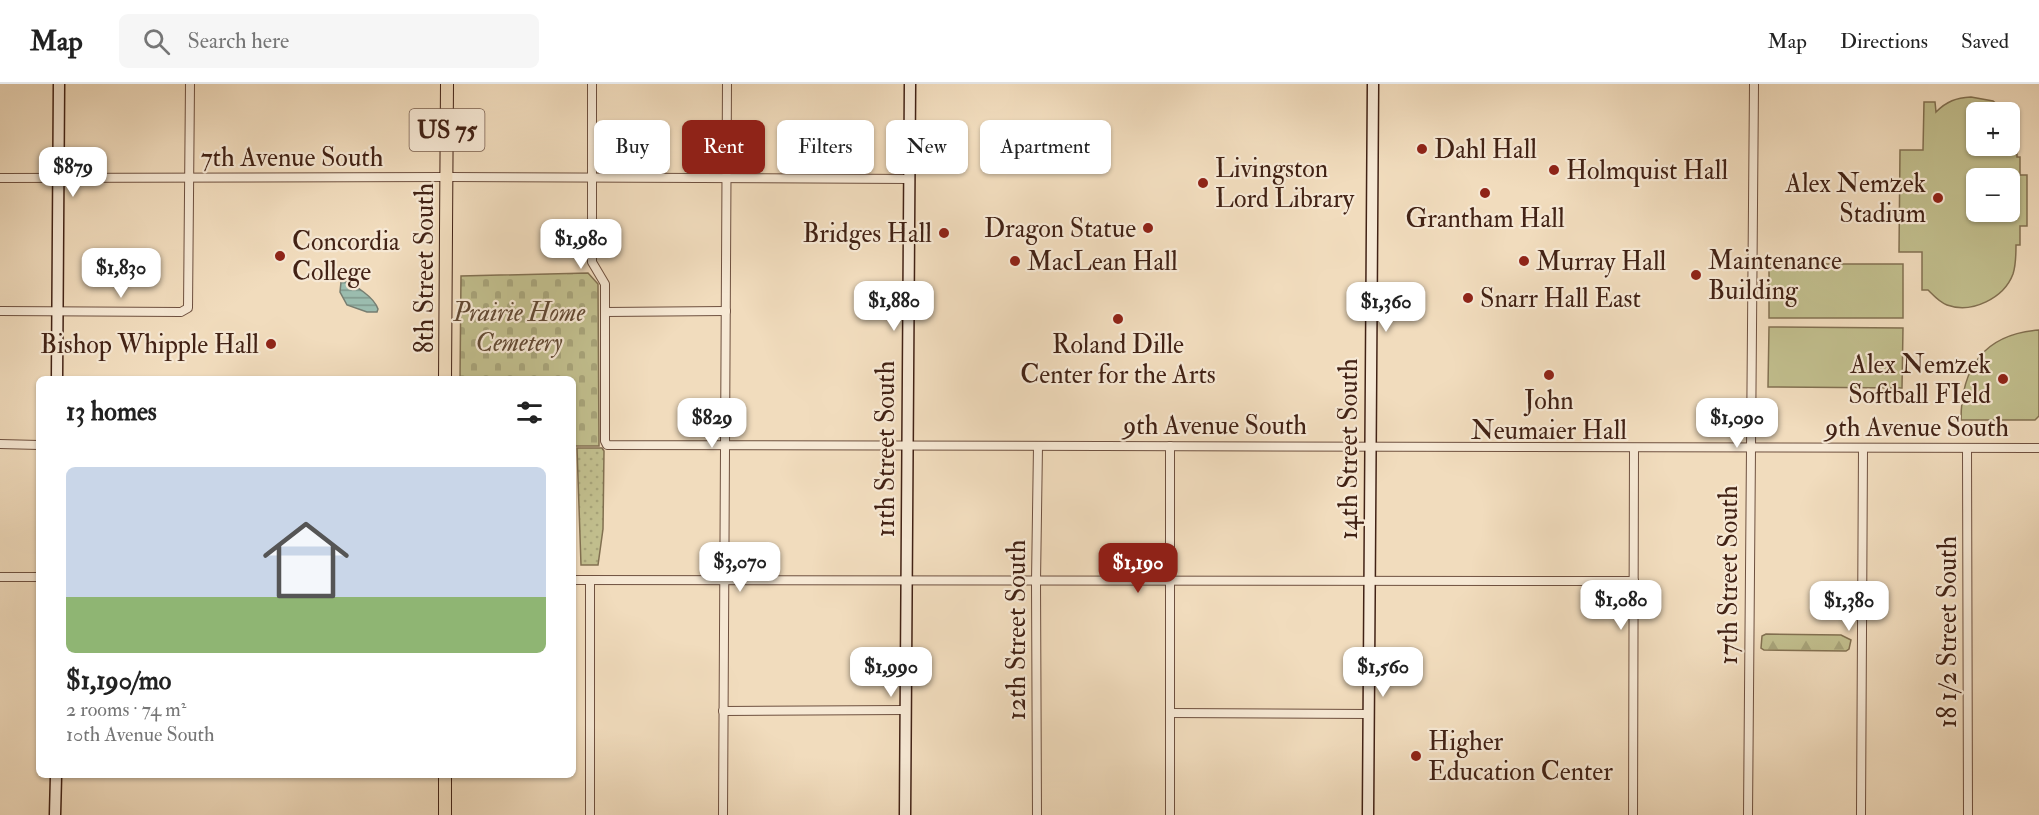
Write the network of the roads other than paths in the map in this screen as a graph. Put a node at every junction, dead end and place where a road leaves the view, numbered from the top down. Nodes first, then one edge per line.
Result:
1 (59, 84) edge
2 (190, 84) edge
3 (447, 84) edge
4 (592, 84) edge
5 (727, 84) edge
6 (910, 84) edge
7 (1373, 84) edge
8 (1754, 84) edge
9 (447, 177) junction
10 (0, 178) edge
11 (59, 178) junction
12 (189, 178) junction
13 (591, 178) junction
14 (727, 178) junction
15 (909, 179) junction
16 (0, 311) edge
17 (58, 311) junction
18 (726, 311) junction
19 (605, 312) junction
20 (57, 376) edge
21 (446, 376) edge
22 (0, 444) edge
23 (36, 445) edge
24 (725, 445) junction
25 (908, 446) junction
26 (1038, 446) junction
27 (1170, 446) junction
28 (1371, 447) junction
29 (1634, 448) junction
30 (1750, 448) junction
31 (1863, 448) junction
32 (2039, 448) edge
33 (1967, 449) junction
34 (0, 577) edge
35 (36, 577) edge
36 (576, 580) edge
37 (590, 580) junction
38 (724, 580) junction
39 (906, 581) junction
40 (1036, 581) junction
41 (1369, 581) junction
42 (1634, 581) junction
43 (1170, 582) junction
44 (905, 710) junction
45 (723, 711) junction
46 (1170, 713) junction
47 (1369, 714) junction
48 (56, 778) edge
49 (445, 778) edge
50 (55, 815) edge
51 (445, 815) edge
52 (590, 815) edge
53 (723, 815) edge
54 (905, 815) edge
55 (1037, 815) edge
56 (1170, 815) edge
57 (1368, 815) edge
58 (1633, 815) edge
59 (1748, 815) edge
60 (1861, 815) edge
61 (1968, 815) edge

1 - 11 street
2 - 12 street
3 - 9 main road, 8th Street South / US 75
4 - 13 street
5 - 14 street
6 - 15 street, 11th Street South
7 - 28 street, 14th Street South
8 - 30 street, 17th Street South
9 - 12 street, 7th Avenue South
9 - 13 street, 7th Avenue South
9 - 21 main road, 8th Street South / US 75
10 - 11 street, 7th Avenue South
11 - 12 street, 7th Avenue South
11 - 17 street
12 - 17 street
13 - 14 street, 7th Avenue South
13 - 19 street
14 - 15 street, 7th Avenue South
14 - 18 street
15 - 25 street, 11th Street South
16 - 17 street
17 - 20 street
18 - 19 street
18 - 24 street
19 - 24 street, 9th Avenue South
22 - 23 street
24 - 25 street, 9th Avenue South
24 - 38 street
25 - 26 street, 9th Avenue South
25 - 39 street, 11th Street South
26 - 27 street, 9th Avenue South
26 - 40 street, 12th Street South
27 - 28 street, 9th Avenue South
27 - 43 street
28 - 29 street, 9th Avenue South
28 - 41 street, 14th Street South
29 - 30 street, 9th Avenue South
29 - 42 street
30 - 31 street, 9th Avenue South
30 - 59 street, 17th Street South
31 - 33 street, 9th Avenue South
31 - 60 street
32 - 33 street, 9th Avenue South
33 - 61 street, 18 1/2 Street South
34 - 35 street
36 - 37 street
37 - 38 street
37 - 52 street
38 - 39 street
38 - 45 street
39 - 40 street
39 - 44 street, 11th Street South
40 - 43 street
40 - 55 street, 12th Street South
41 - 42 street
41 - 43 street
41 - 47 street, 14th Street South
42 - 58 street
43 - 46 street
44 - 45 street
44 - 54 street, 11th Street South
45 - 53 street
46 - 47 street
46 - 56 street
47 - 57 street, 14th Street South
48 - 50 street
49 - 51 main road

